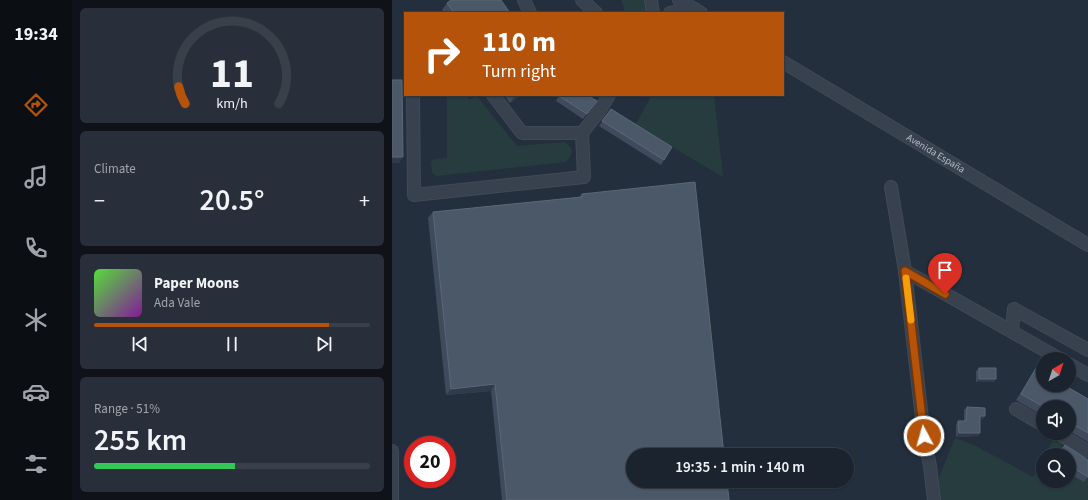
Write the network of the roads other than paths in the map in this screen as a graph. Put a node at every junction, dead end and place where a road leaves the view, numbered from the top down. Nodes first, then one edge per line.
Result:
1 (524, 0) edge
2 (582, 0) edge
3 (651, 0) edge
4 (679, 0) edge
5 (698, 11) edge
6 (530, 12) edge
7 (595, 12) edge
8 (653, 12) edge
9 (674, 12) edge
10 (784, 63) edge
11 (413, 96) edge
12 (494, 96) edge
13 (608, 96) edge
14 (582, 133) junction
15 (892, 187) dead end
16 (1088, 245) edge
17 (905, 271) junction
18 (1012, 331) junction
19 (1088, 350) edge
20 (1048, 352) edge
21 (1076, 368) edge
22 (1088, 375) edge
23 (1016, 409) dead end
24 (1036, 421) edge
25 (1069, 440) edge
26 (392, 451) edge
27 (1088, 451) edge
28 (392, 500) edge
29 (934, 500) edge

1 - 6 street
2 - 7 street
3 - 8 street
4 - 5 street
5 - 9 street
10 - 16 street, Avenida España
11 - 14 street
12 - 14 street
13 - 14 street
15 - 17 street
17 - 18 street
17 - 29 street
18 - 19 street
18 - 20 street
21 - 22 street
23 - 24 street
25 - 27 street
26 - 28 street

